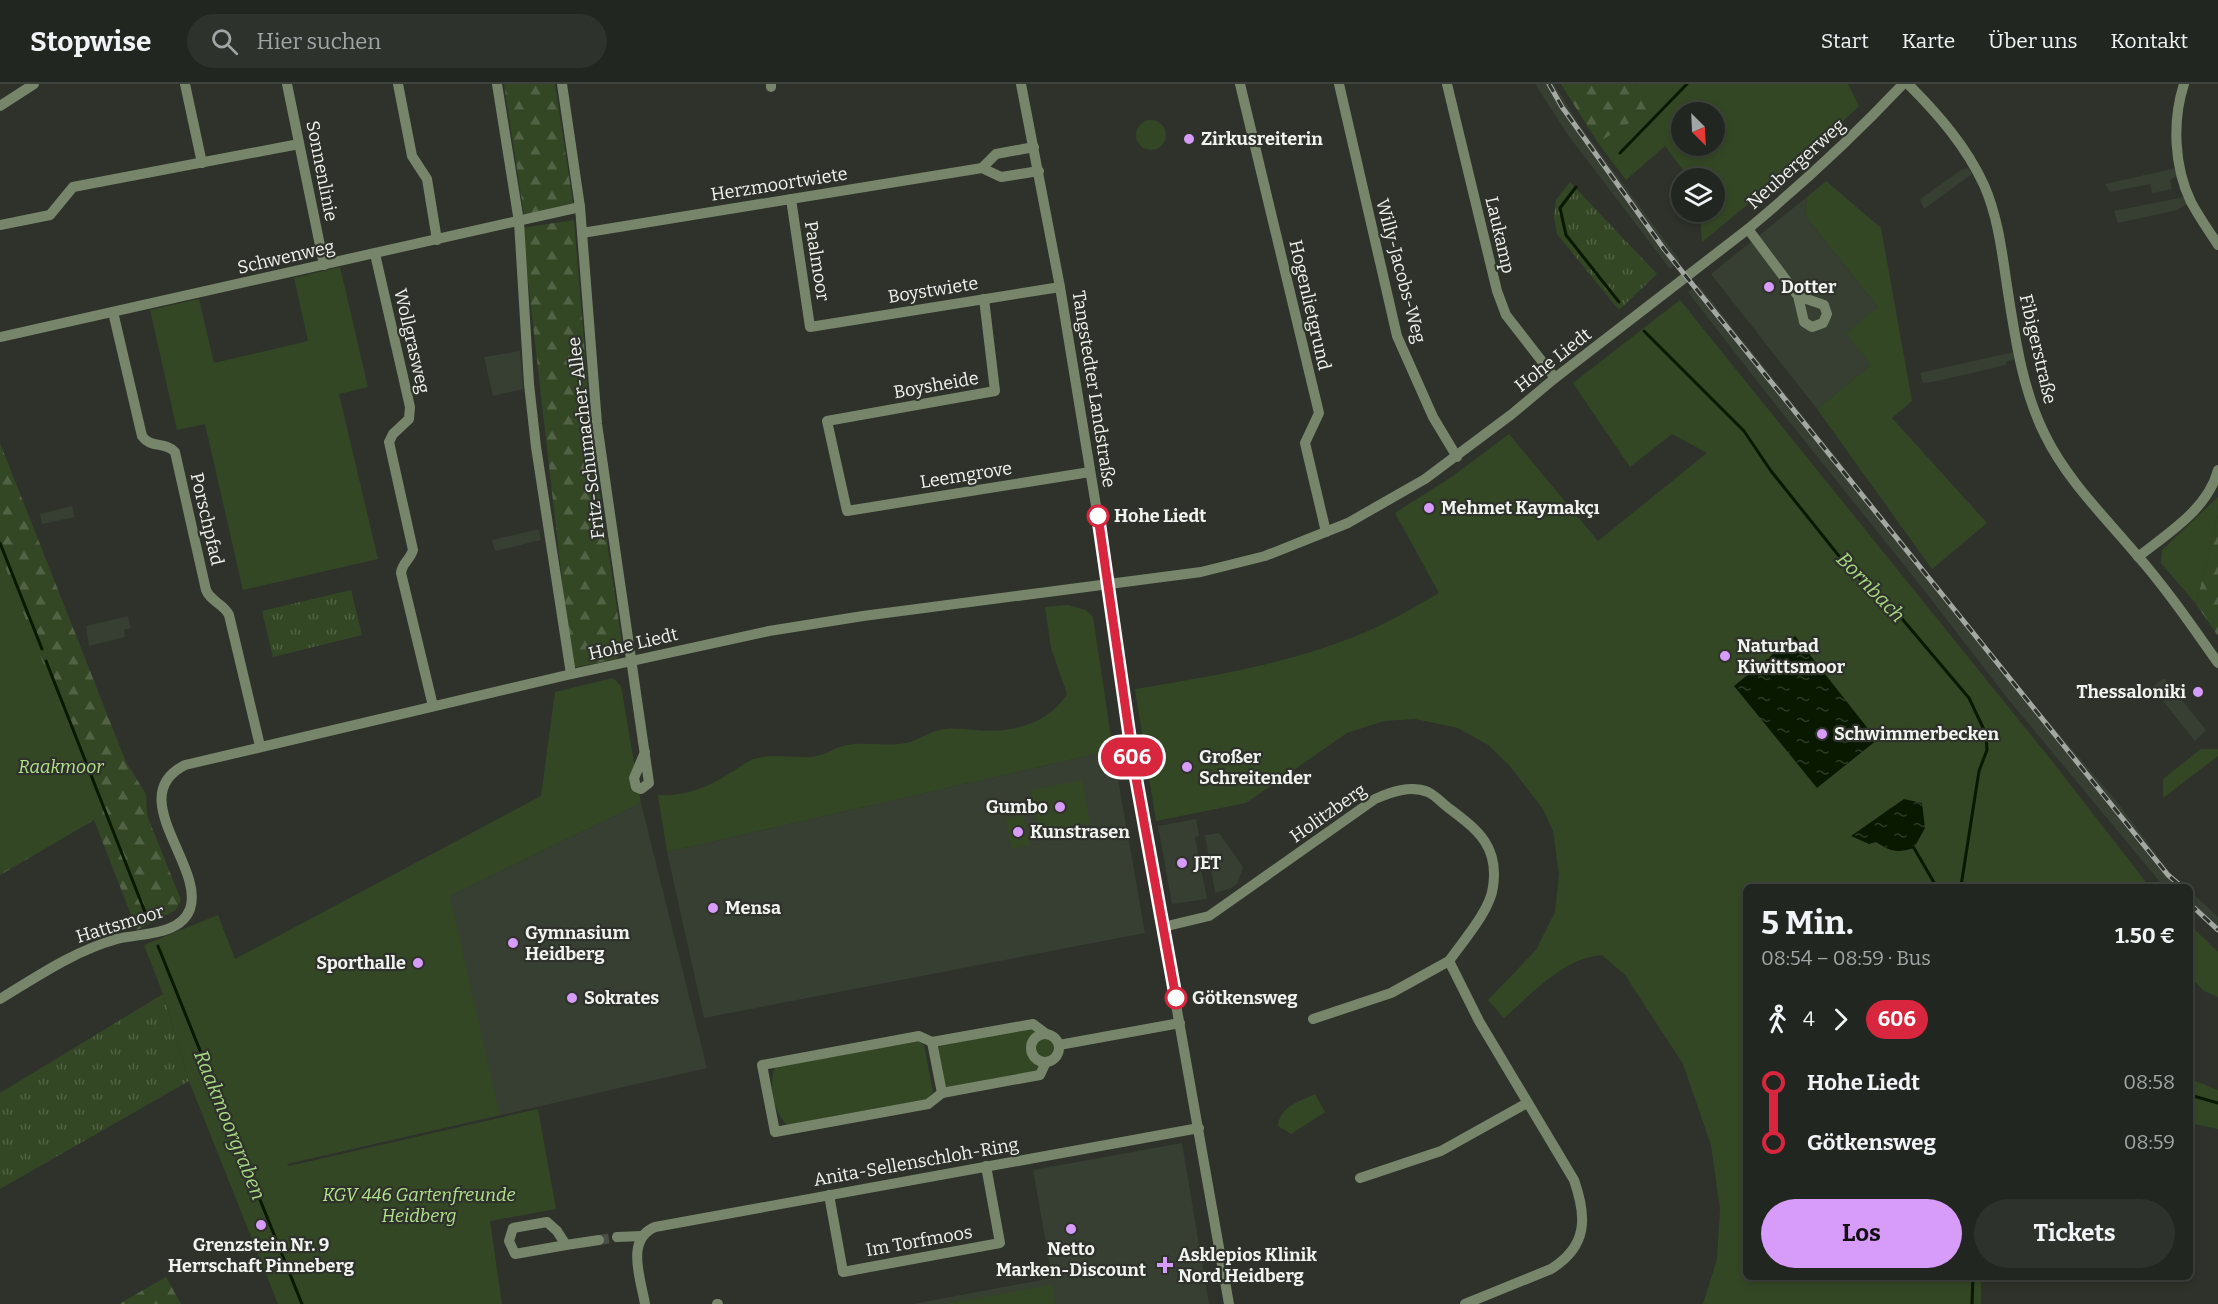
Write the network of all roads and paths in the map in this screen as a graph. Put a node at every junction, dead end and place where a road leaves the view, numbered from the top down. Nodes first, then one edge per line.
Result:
1 (34, 84) edge
2 (185, 84) edge
3 (288, 84) edge
4 (398, 84) edge
5 (497, 84) edge
6 (562, 84) edge
7 (1021, 84) edge
8 (1240, 84) edge
9 (1339, 84) edge
10 (1447, 84) edge
11 (1903, 84) edge
12 (1908, 84) edge
13 (2184, 84) edge
14 (0, 106) edge
15 (299, 144) junction
16 (1034, 147) junction
17 (202, 163) junction
18 (982, 168) junction
19 (1039, 171) junction
20 (791, 199) junction
21 (580, 207) junction
22 (519, 222) junction
23 (0, 225) edge
24 (1748, 229) junction
25 (582, 233) junction
26 (437, 240) junction
27 (2218, 246) edge
28 (375, 254) junction
29 (324, 265) junction
30 (1677, 283) joint
31 (1060, 287) junction
32 (1798, 296) dead end
33 (984, 299) junction
34 (113, 312) junction
35 (810, 327) joint
36 (0, 337) edge
37 (1555, 378) junction
38 (1457, 457) junction
39 (2218, 470) edge
40 (1090, 472) junction
41 (847, 511) joint
42 (1326, 532) junction
43 (2139, 556) junction
44 (1109, 585) junction
45 (632, 661) junction
46 (2218, 663) edge
47 (571, 674) junction
48 (434, 706) junction
49 (260, 746) junction
50 (645, 752) dead end
51 (188, 881) joint
52 (1163, 927) junction
53 (1449, 961) junction
54 (0, 999) edge
55 (1313, 1019) dead end
56 (1180, 1023) junction
57 (1045, 1033) junction
58 (932, 1042) junction
59 (1059, 1045) junction
60 (1046, 1062) junction
61 (942, 1093) junction
62 (1527, 1103) junction
63 (1199, 1128) junction
64 (986, 1166) junction
65 (1360, 1178) dead end
66 (829, 1195) junction
67 (642, 1236) junction
68 (616, 1237) tunnel mouth
69 (599, 1240) tunnel mouth
70 (566, 1245) junction
71 (1499, 1291) junction
72 (645, 1304) edge
73 (1230, 1304) edge
74 (1464, 1304) edge
75 (1501, 1304) edge

1 - 14 street
2 - 17 street
3 - 15 street, Sonnenlinie
4 - 26 street
5 - 22 street
6 - 21 street, Fritz-Schumacher-Allee
7 - 16 street, Tangstedter Landstraße
8 - 42 street, Hogenlietgrund
9 - 38 street, Willy-Jacobs-Weg
10 - 37 street, Laukamp
11 - 24 street, Neubergerweg
12 - 43 street, Fibigerstraße
13 - 27 street
15 - 17 street
15 - 29 street, Sonnenlinie
16 - 18 street, Herzmoortwiete
16 - 19 street, Tangstedter Landstraße
17 - 23 street
18 - 19 street, Herzmoortwiete
18 - 20 street, Herzmoortwiete
19 - 31 street, Tangstedter Landstraße
20 - 25 street, Herzmoortwiete
20 - 35 street, Paalmoor
21 - 22 street, Schwenweg
21 - 25 street, Fritz-Schumacher-Allee
22 - 26 street, Schwenweg
22 - 47 street
24 - 30 street, Neubergerweg
24 - 32 street
25 - 45 street, Fritz-Schumacher-Allee
26 - 28 street, Schwenweg
28 - 29 street, Schwenweg
28 - 48 street, Wollgrasweg
29 - 34 street, Schwenweg
30 - 37 street, Hohe Liedt
31 - 33 street, Boystwiete
31 - 40 street, Tangstedter Landstraße
33 - 35 street, Boystwiete
33 - 41 street, Boysheide
34 - 36 street, Schwenweg
34 - 49 street, Porschpfad
37 - 38 street, Hohe Liedt
38 - 42 street, Hohe Liedt
39 - 43 street
40 - 41 street, Leemgrove
40 - 44 street, Tangstedter Landstraße
42 - 44 street, Hohe Liedt
43 - 46 street, Fibigerstraße
44 - 45 street, Hohe Liedt
44 - 52 street, Tangstedter Landstraße
45 - 47 street, Hohe Liedt
45 - 50 street, Fritz-Schumacher-Allee
47 - 48 street, Hohe Liedt
48 - 49 street, Hohe Liedt
49 - 51 street, Hohe Liedt
51 - 54 street, Hattsmoor
52 - 53 street, Holitzberg
52 - 56 street, Tangstedter Landstraße
53 - 55 street, Holitzberg
53 - 62 street
56 - 59 street
56 - 63 street, Tangstedter Landstraße
57 - 58 street
57 - 59 street
57 - 60 street
58 - 61 street
58 - 61 street
59 - 60 street
60 - 61 street
62 - 65 street
62 - 71 street
63 - 64 street, Anita-Sellenschloh-Ring
63 - 73 street, Tangstedter Landstraße
64 - 66 street, Anita-Sellenschloh-Ring
64 - 66 street, Im Torfmoos
66 - 67 street, Anita-Sellenschloh-Ring
67 - 68 street, Anita-Sellenschloh-Ring
67 - 72 street
69 - 70 street
70 - 70 street
71 - 74 street
71 - 75 street

